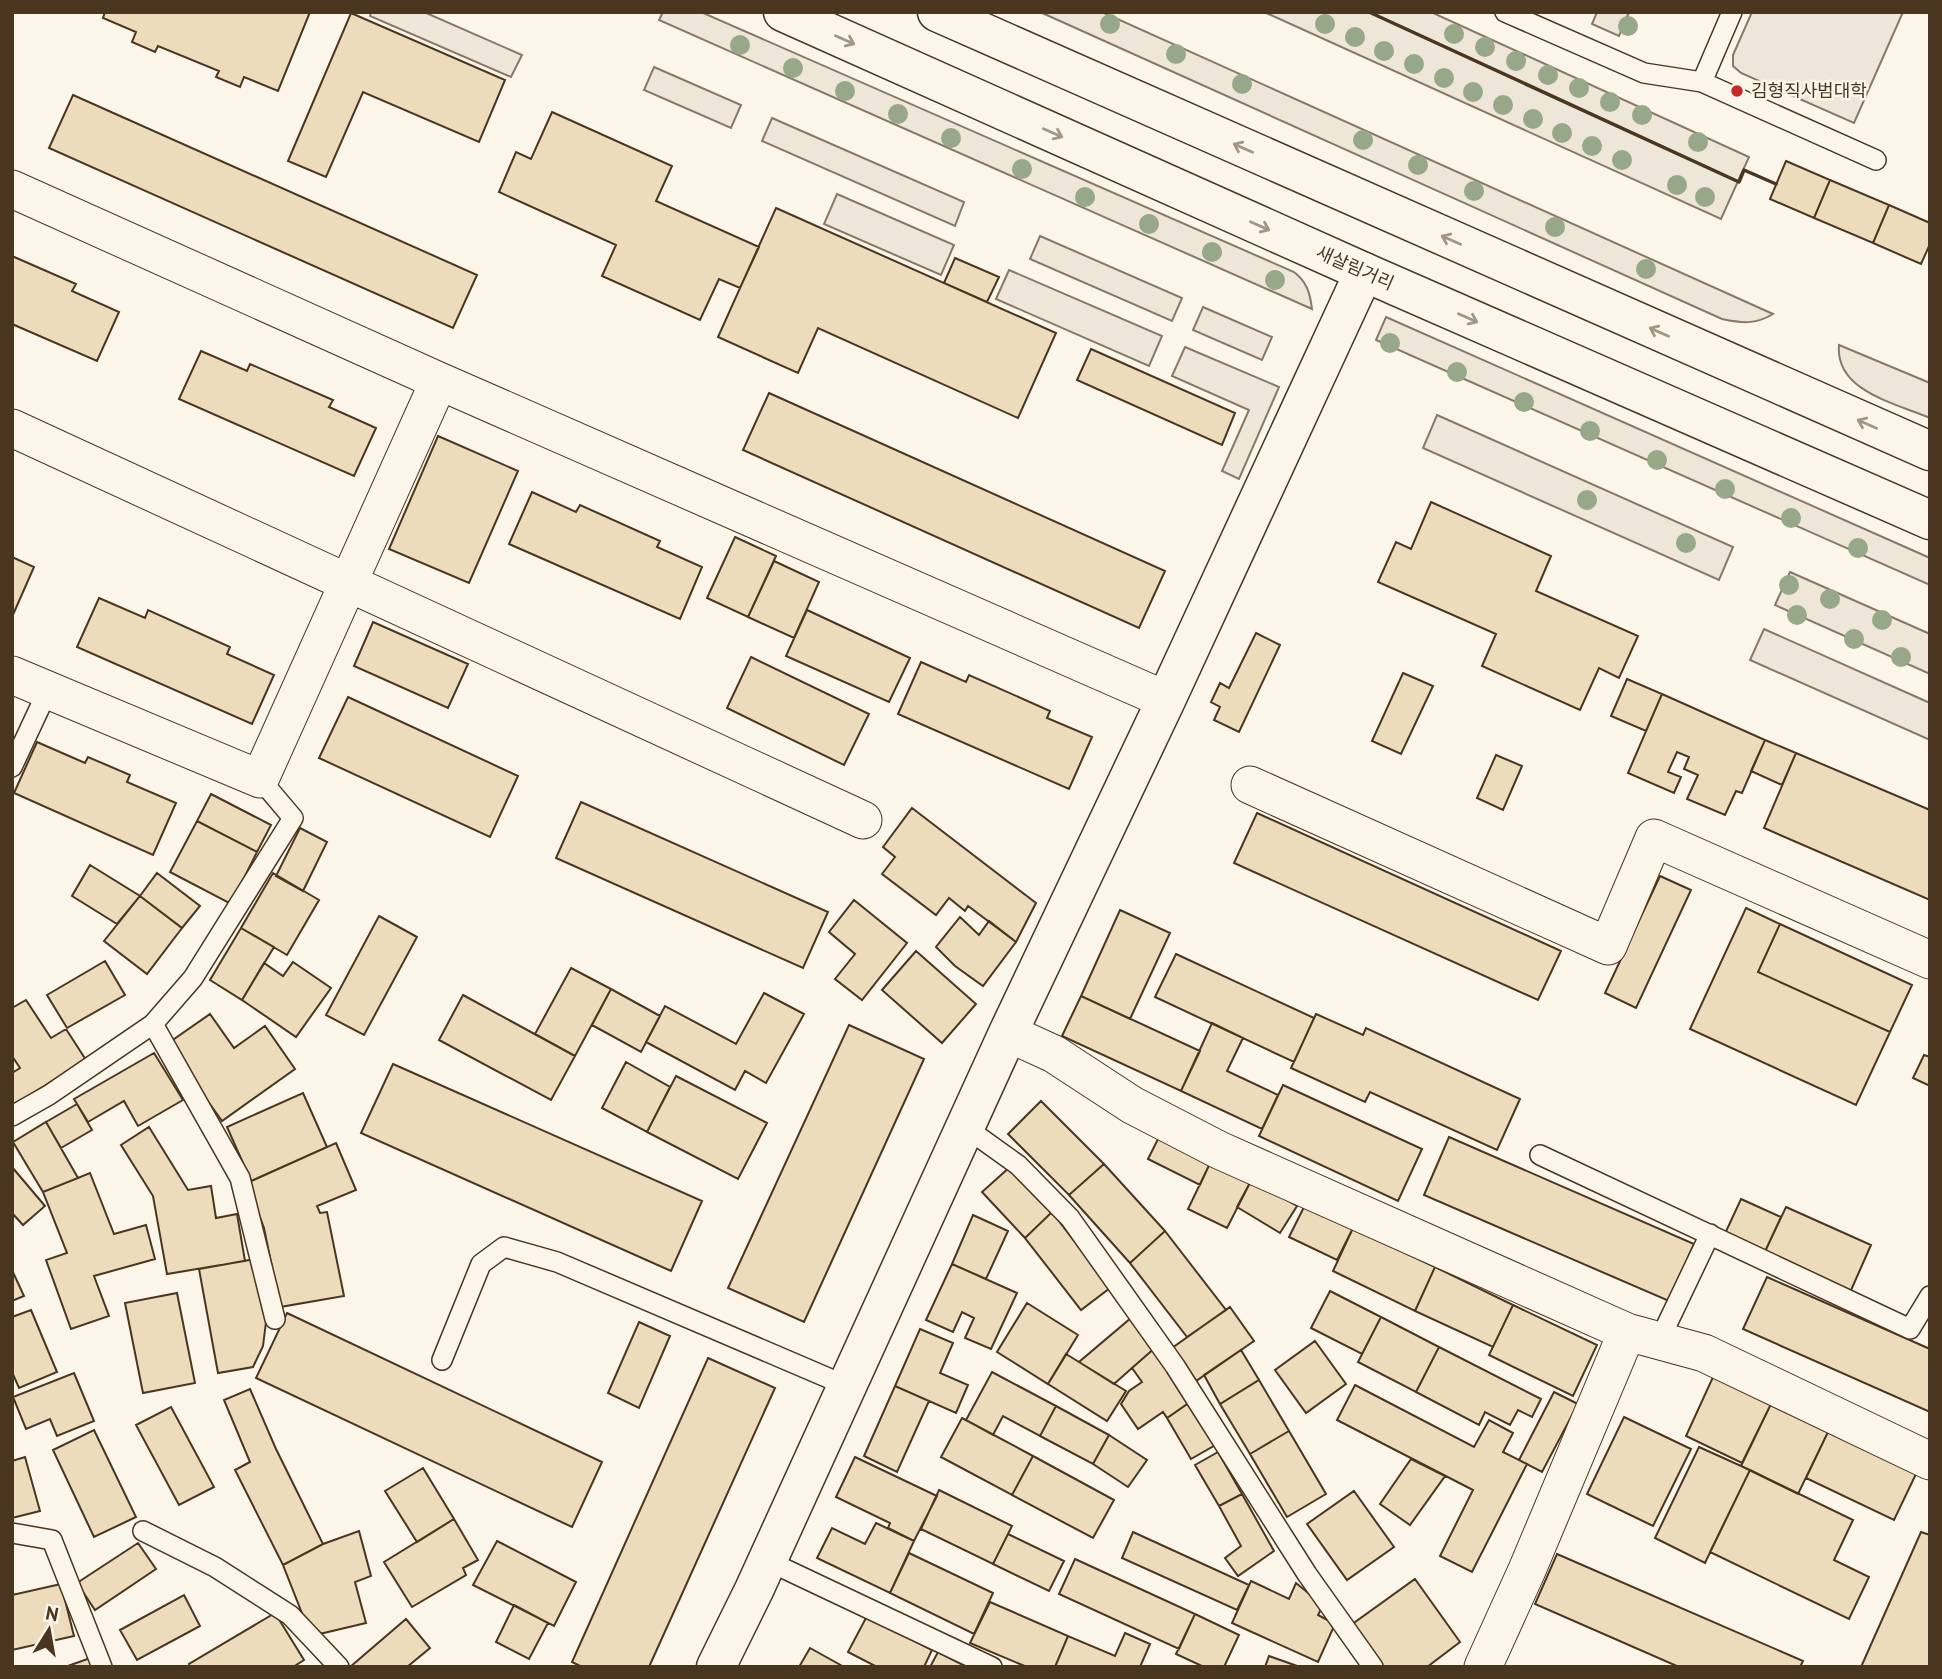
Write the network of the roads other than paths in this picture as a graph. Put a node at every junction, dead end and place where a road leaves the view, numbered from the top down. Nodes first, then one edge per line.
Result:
1 (783, 12) edge
2 (937, 12) edge
3 (1505, 12) edge
4 (1732, 12) edge
5 (1702, 82) junction
6 (1876, 160) dead end
7 (12, 189) edge
8 (1364, 272) junction
9 (439, 381) junction
10 (12, 428) edge
11 (1930, 451) edge
12 (1930, 520) edge
13 (348, 583) junction
14 (12, 675) edge
15 (48, 690) junction
16 (1166, 700) junction
17 (12, 767) edge
18 (260, 779) junction
19 (1250, 785) dead end
20 (863, 820) dead end
21 (1930, 960) edge
22 (153, 1024) junction
23 (1008, 1033) junction
24 (12, 1116) edge
25 (965, 1127) junction
26 (1540, 1155) dead end
27 (1710, 1234) junction
28 (1930, 1296) edge
29 (275, 1319) dead end
30 (1643, 1336) junction
31 (442, 1360) dead end
32 (847, 1386) junction
33 (1930, 1461) edge
34 (144, 1531) dead end
35 (12, 1533) edge
36 (768, 1561) junction
37 (102, 1667) edge
38 (338, 1667) edge
39 (716, 1667) edge
40 (992, 1667) edge
41 (1373, 1667) edge
42 (1483, 1667) edge

1 -> 8 main road, 새살림거리
11 -> 2 main road
3 - 5 lane
4 - 5 lane
5 - 6 lane
7 - 9 street
8 -> 12 main road, 새살림거리
8 - 16 main road
9 - 13 street
9 - 16 street
10 - 13 street
13 - 18 street
13 - 20 street
14 - 15 street
15 - 17 lane
15 - 18 street
16 - 23 main road
18 - 22 lane
19 - 21 street
22 - 24 lane
22 - 29 lane
23 - 25 main road
23 - 30 street
25 - 32 main road
25 - 41 lane
26 - 27 lane
27 - 28 lane
27 - 30 lane
30 - 33 street
30 - 42 street
31 - 32 lane
32 - 36 main road
34 - 38 lane
35 - 37 lane
36 - 39 main road
36 - 40 lane

